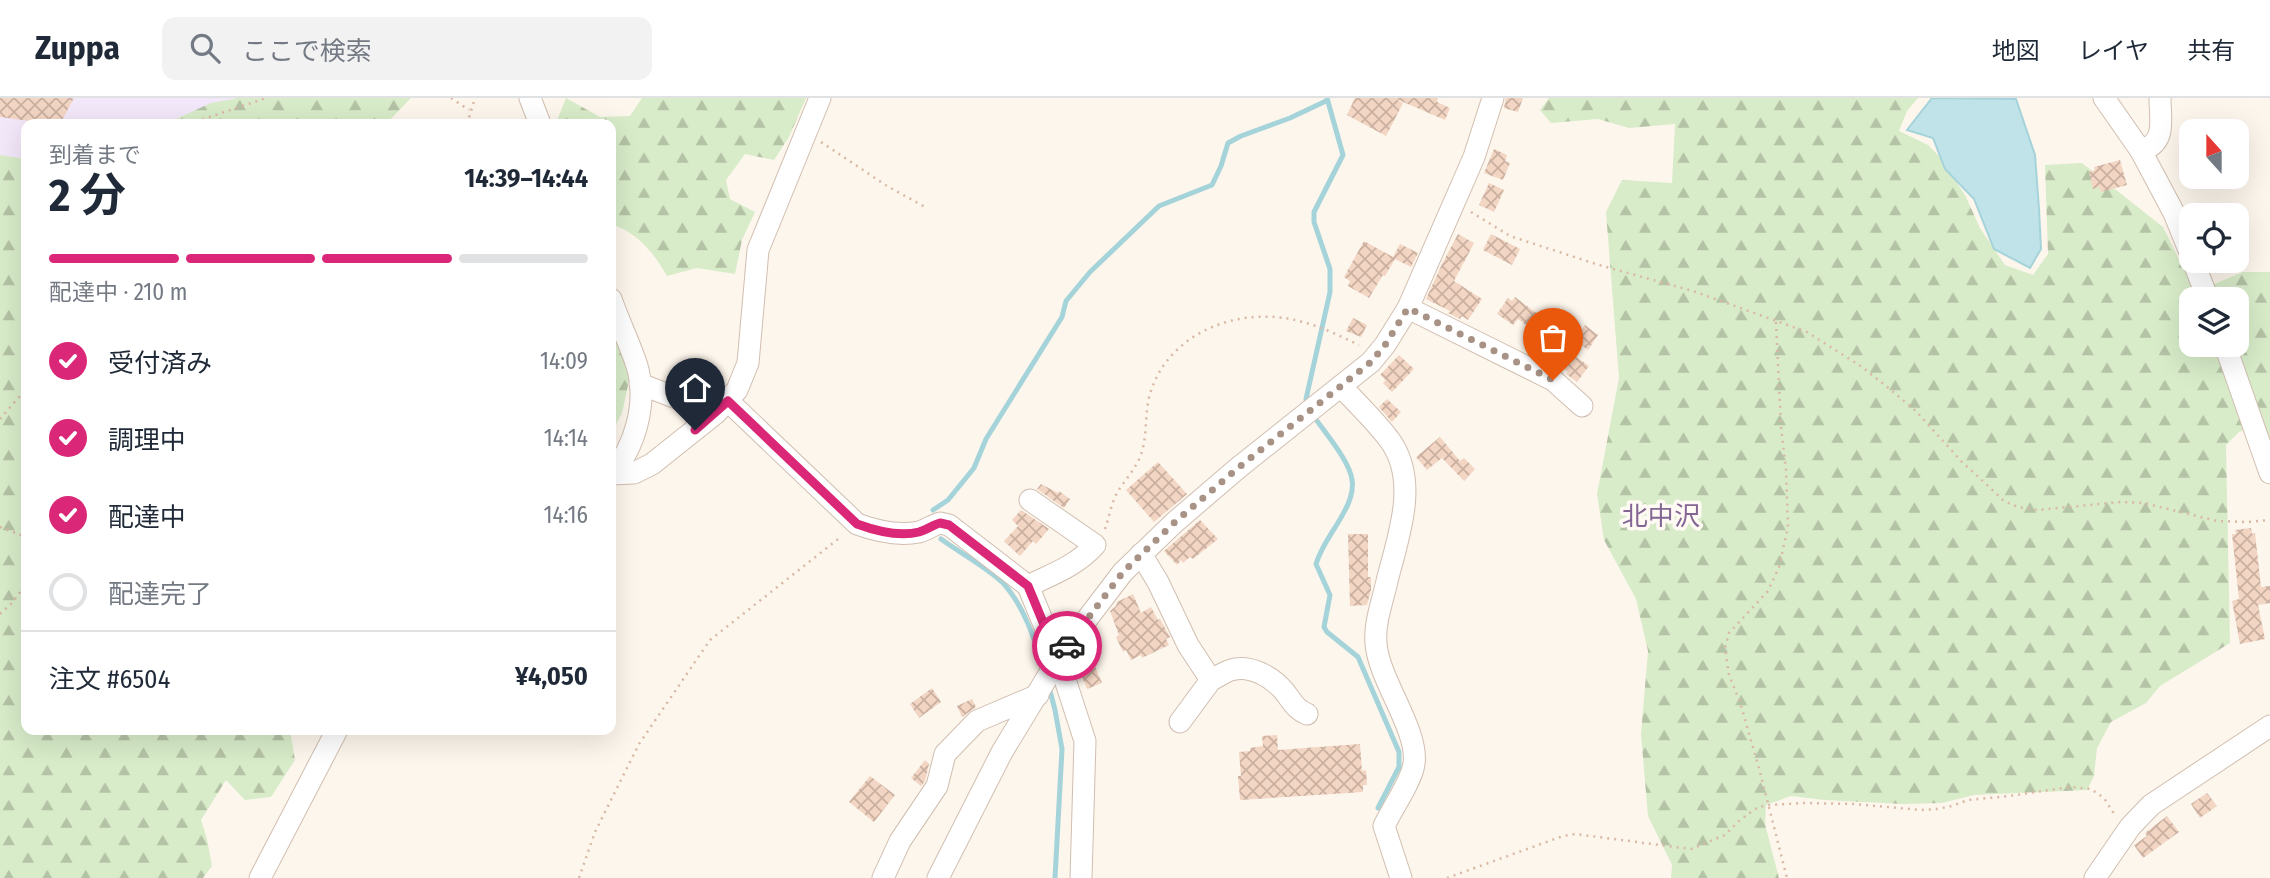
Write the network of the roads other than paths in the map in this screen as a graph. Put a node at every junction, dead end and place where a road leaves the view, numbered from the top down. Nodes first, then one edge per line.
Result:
1 (530, 98) edge
2 (820, 98) edge
3 (1493, 98) edge
4 (2104, 98) edge
5 (2160, 98) edge
6 (538, 119) edge
7 (2141, 151) junction
8 (2179, 225) edge
9 (1408, 308) junction
10 (616, 312) edge
11 (2229, 357) edge
12 (640, 384) junction
13 (1341, 386) junction
14 (1582, 406) dead end
15 (722, 407) junction
16 (616, 469) edge
17 (2270, 473) edge
18 (616, 475) edge
19 (1030, 500) dead end
20 (1141, 554) junction
21 (1028, 586) junction
22 (1059, 661) junction
23 (1211, 680) junction
24 (1038, 695) junction
25 (1307, 714) dead end
26 (1180, 722) dead end
27 (2270, 726) edge
28 (334, 735) edge
29 (946, 873) edge
30 (260, 878) edge
31 (883, 878) edge
32 (1081, 878) edge
33 (1401, 878) edge
34 (2095, 878) edge

1 - 6 street
2 - 15 street
3 - 9 street
4 - 7 street
5 - 7 street
7 - 8 street
9 - 13 street
9 - 14 street
10 - 12 street
11 - 17 street
12 - 15 street
12 - 16 street
13 - 20 street
13 - 33 street
15 - 18 street
15 - 21 street
19 - 21 street
20 - 22 street
20 - 23 street
21 - 22 street
22 - 24 street
22 - 32 street
23 - 25 street
23 - 26 street
24 - 29 street
24 - 31 street
27 - 34 street
28 - 30 street

